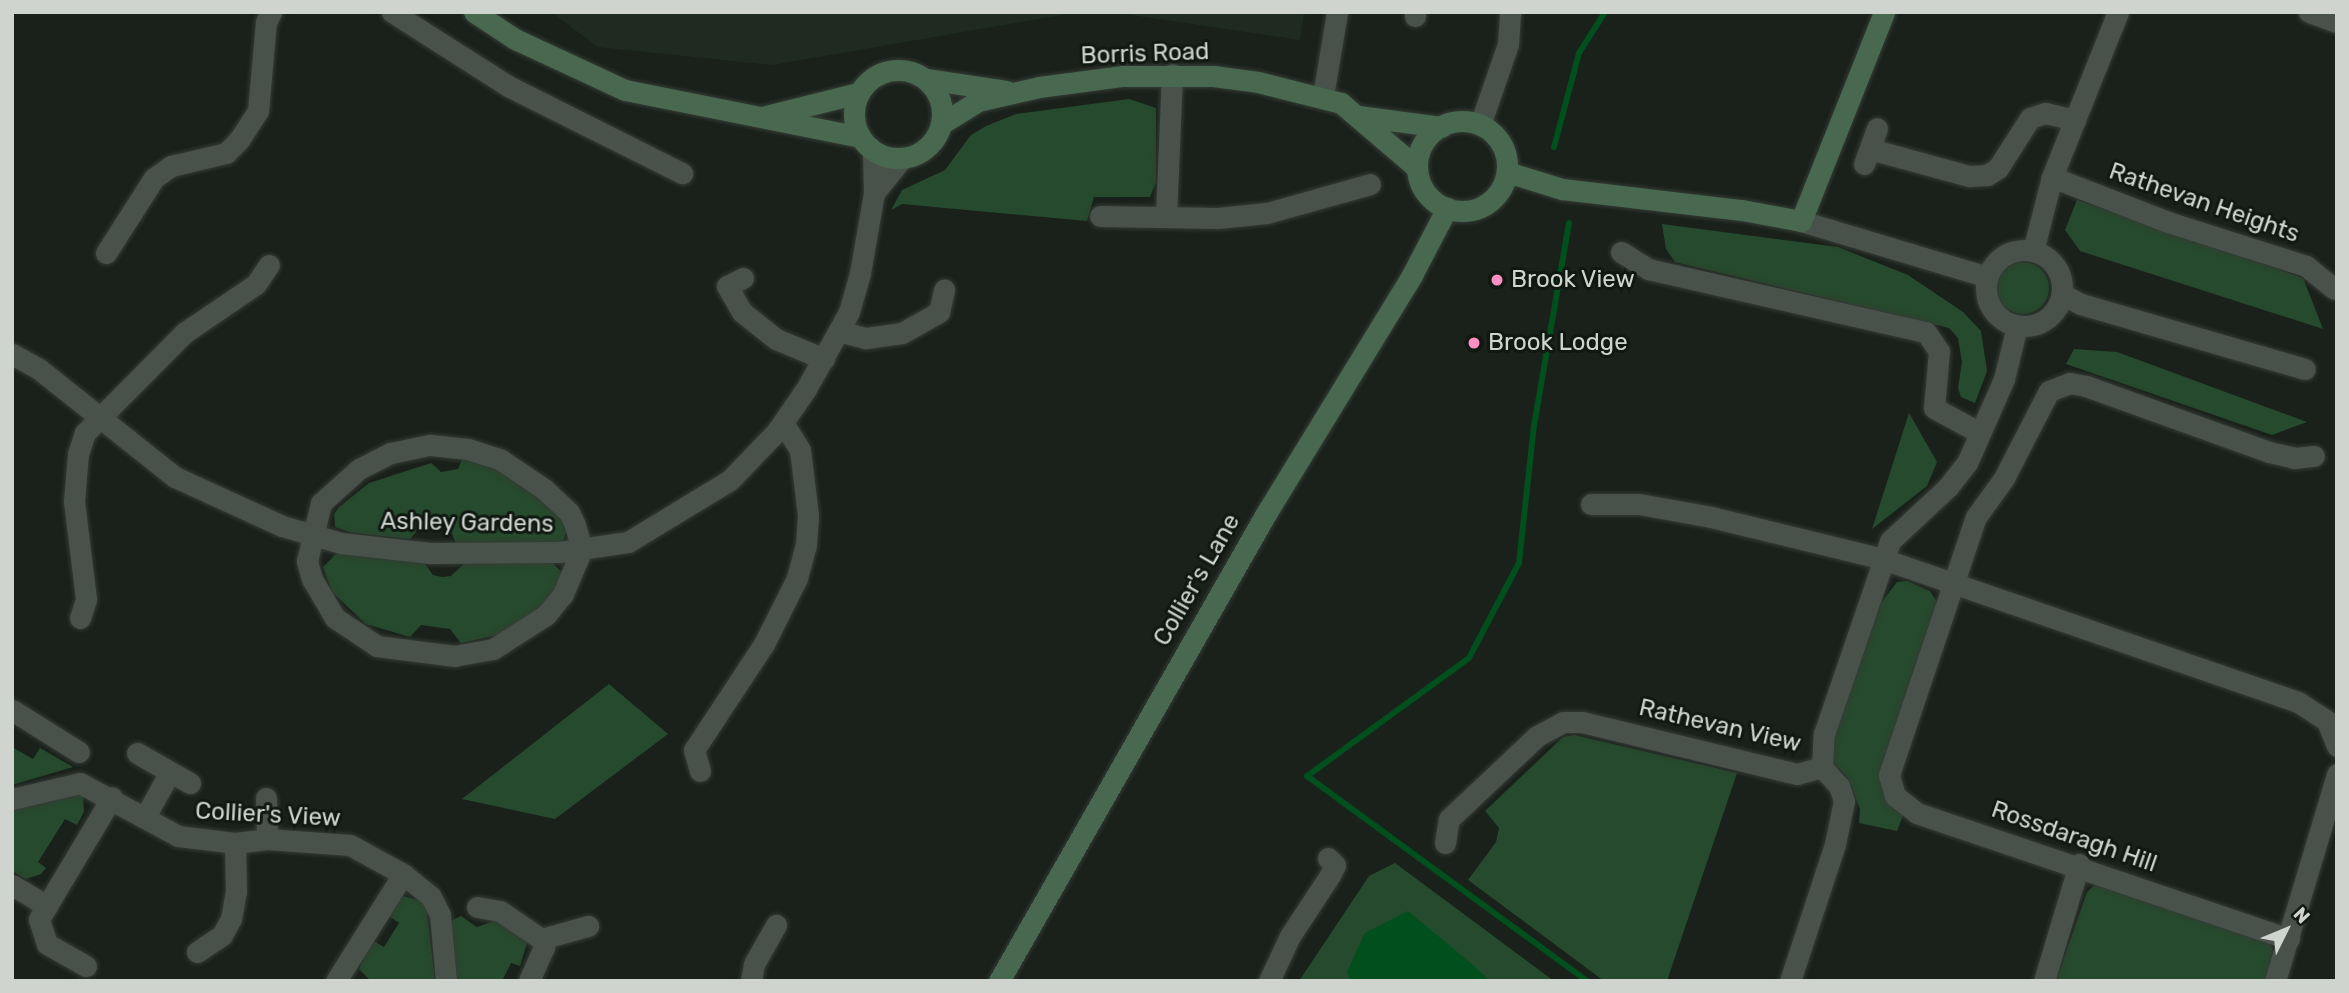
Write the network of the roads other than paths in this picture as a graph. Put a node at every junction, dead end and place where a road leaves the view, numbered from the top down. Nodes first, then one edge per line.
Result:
1 (271, 12) edge
2 (392, 12) edge
3 (474, 12) edge
4 (1337, 12) edge
5 (1510, 12) edge
6 (1884, 12) edge
7 (2118, 12) edge
8 (2309, 12) edge
9 (2337, 22) edge
10 (1172, 74) junction
11 (926, 79) junction
12 (1012, 92) junction
13 (858, 93) junction
14 (1324, 96) junction
15 (1358, 116) junction
16 (761, 118) junction
17 (2075, 120) junction
18 (941, 124) junction
19 (1480, 125) junction
20 (1441, 127) junction
21 (1877, 128) dead end
22 (866, 144) junction
23 (902, 158) junction
24 (1418, 168) junction
25 (1507, 172) junction
26 (682, 173) dead end
27 (2052, 177) junction
28 (1370, 184) dead end
29 (874, 193) junction
30 (1447, 208) junction
31 (1100, 216) dead end
32 (1166, 217) junction
33 (1801, 222) junction
34 (2033, 251) junction
35 (1621, 252) dead end
36 (106, 253) dead end
37 (269, 265) dead end
38 (1988, 277) junction
39 (743, 278) dead end
40 (2334, 289) dead end
41 (944, 290) dead end
42 (2062, 294) junction
43 (2017, 326) junction
44 (839, 331) junction
45 (12, 354) edge
46 (824, 359) junction
47 (2305, 369) dead end
48 (96, 418) junction
49 (783, 423) junction
50 (1980, 433) junction
51 (2314, 456) dead end
52 (1591, 504) dead end
53 (310, 535) junction
54 (582, 550) junction
55 (1883, 559) junction
56 (1955, 585) junction
57 (80, 618) dead end
58 (12, 710) edge
59 (2337, 746) edge
60 (79, 752) dead end
61 (136, 753) dead end
62 (1822, 767) junction
63 (700, 771) dead end
64 (170, 772) junction
65 (2337, 774) edge
66 (190, 783) dead end
67 (112, 796) junction
68 (266, 798) dead end
69 (12, 799) edge
70 (146, 816) junction
71 (267, 839) junction
72 (235, 843) junction
73 (1445, 843) dead end
74 (1328, 858) dead end
75 (2079, 864) junction
76 (403, 874) junction
77 (12, 885) edge
78 (47, 906) junction
79 (477, 907) dead end
80 (776, 925) dead end
81 (588, 926) dead end
82 (541, 939) junction
83 (2289, 939) junction
84 (197, 952) dead end
85 (86, 966) dead end
86 (339, 980) edge
87 (446, 981) edge
88 (529, 981) edge
89 (751, 981) edge
90 (999, 981) edge
91 (1269, 981) edge
92 (1790, 981) edge
93 (2044, 981) edge
94 (2275, 981) edge

1 - 36 street
2 - 26 street
3 - 16 street
4 - 14 street
5 - 19 street
6 - 33 street
7 - 17 street
8 - 9 street
10 - 12 street, Borris Road
10 - 14 street, Borris Road
10 - 32 street
11 - 12 street, Borris Road
11 - 13 street
11 - 18 street
12 - 18 street, Borris Road
13 - 16 street
13 - 22 street
14 - 15 street, Borris Road
15 - 20 street, Borris Road
15 - 24 street, Borris Road
16 - 22 street
17 - 21 street
17 - 27 street
18 - 23 street
19 - 20 street
19 - 25 street
20 - 24 street
22 - 23 street
22 - 29 street, Ashley Gardens
23 - 29 street, Ashley Gardens
24 - 30 street
25 - 30 street
25 - 33 street
27 - 34 street
27 - 40 street, Rathevan Heights
28 - 32 street
29 - 44 street, Ashley Gardens
30 - 90 street, Collier's Lane
31 - 32 street
33 - 38 street
34 - 38 street
34 - 42 street
35 - 50 street
37 - 48 street
38 - 43 street
39 - 46 street
41 - 44 street
42 - 43 street
42 - 47 street
43 - 50 street, Rathevan View
44 - 46 street, Ashley Gardens
45 - 48 street, Ashley Gardens
46 - 49 street, Ashley Gardens
48 - 53 street, Ashley Gardens
48 - 57 street
49 - 54 street, Ashley Gardens
49 - 63 street
50 - 55 street, Rathevan View
51 - 56 street, Rossdaragh Hill
52 - 55 street
53 - 54 street, Ashley Gardens
53 - 54 street, Ashley Gardens
53 - 54 street, Ashley Gardens
55 - 56 street
55 - 62 street, Rathevan View
56 - 59 street
56 - 75 street, Rossdaragh Hill
58 - 60 street
61 - 64 street
62 - 73 street, Rathevan View
62 - 92 street
64 - 66 street
64 - 70 street
65 - 83 street
67 - 69 street, Collier's View
67 - 70 street, Collier's View
67 - 78 street
68 - 71 street
70 - 72 street, Collier's View
71 - 72 street, Collier's View
71 - 76 street, Collier's View
72 - 84 street
74 - 91 street
75 - 83 street, Rossdaragh Hill
75 - 93 street
76 - 86 street
76 - 87 street, Collier's View
77 - 78 street
78 - 85 street
79 - 82 street
80 - 89 street
81 - 82 street
82 - 88 street
83 - 94 street

